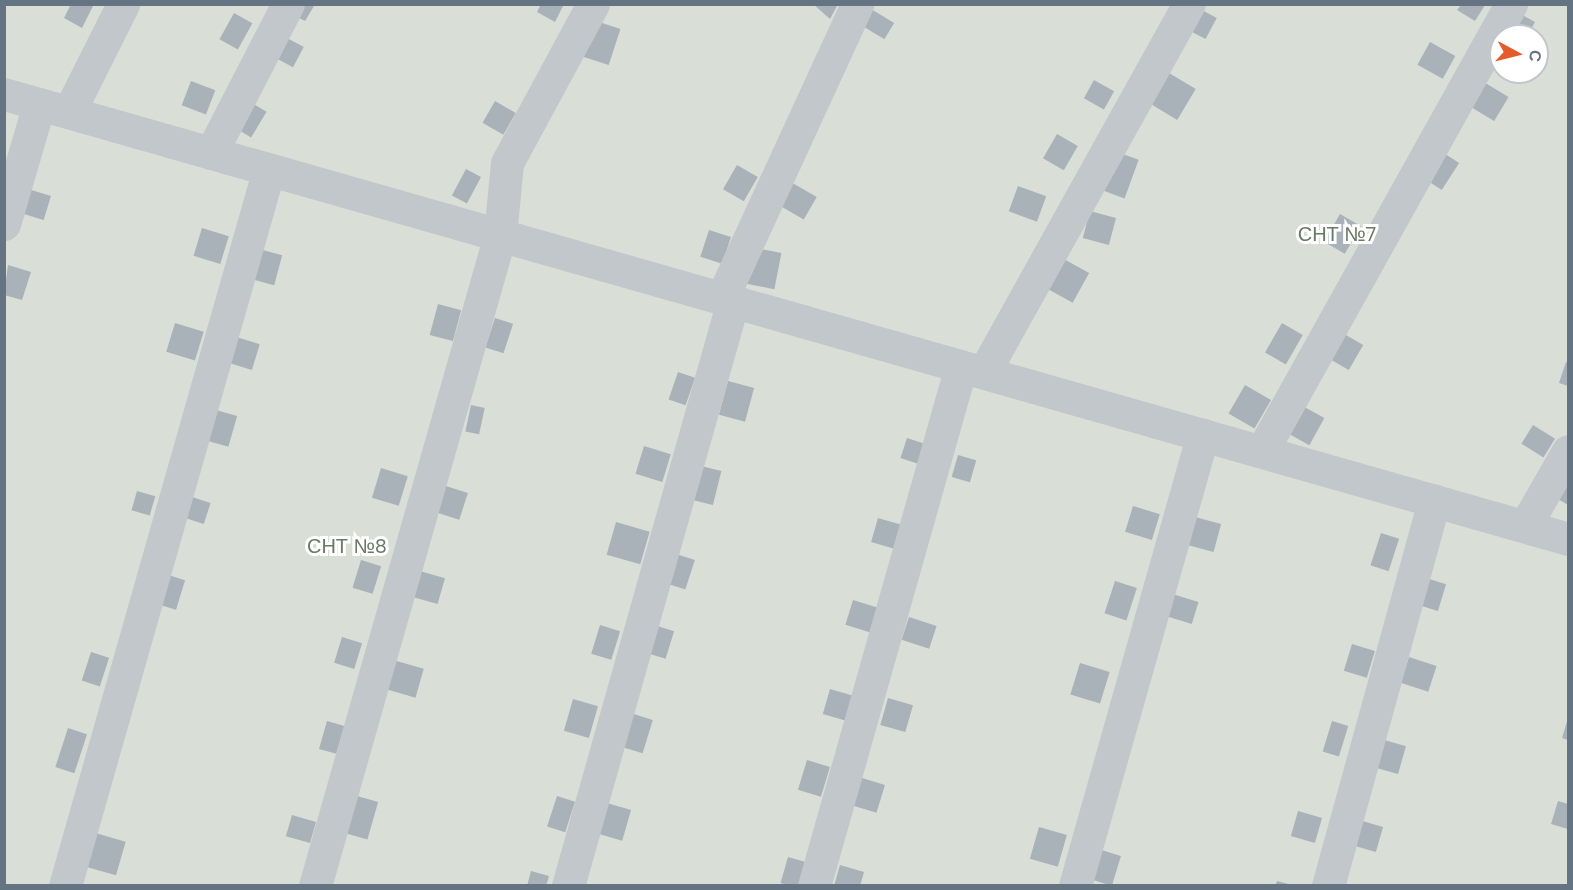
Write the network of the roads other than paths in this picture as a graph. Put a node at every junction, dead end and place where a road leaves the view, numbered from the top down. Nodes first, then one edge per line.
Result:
1 (123, 4) edge
2 (288, 4) edge
3 (592, 4) edge
4 (857, 4) edge
5 (1189, 4) edge
6 (1511, 4) edge
7 (4, 94) edge
8 (54, 108) junction
9 (211, 153) junction
10 (269, 169) junction
11 (4, 224) edge
12 (500, 235) junction
13 (728, 300) junction
14 (972, 369) junction
15 (1203, 435) junction
16 (1262, 451) junction
17 (1569, 452) edge
18 (1434, 500) junction
19 (1525, 526) junction
20 (1569, 539) edge
21 (65, 885) edge
22 (315, 885) edge
23 (568, 885) edge
24 (814, 885) edge
25 (1075, 885) edge
26 (1328, 885) edge

1 - 8 street
2 - 9 street
3 - 12 street
4 - 13 street
5 - 14 street
6 - 16 street
7 - 8 street
8 - 9 street
8 - 11 street
9 - 10 street
10 - 12 street
10 - 21 street
12 - 13 street
12 - 22 street
13 - 14 street
13 - 23 street
14 - 15 street
14 - 24 street
15 - 16 street
15 - 25 street
16 - 18 street
17 - 19 street
18 - 19 street
18 - 26 street
19 - 20 street

